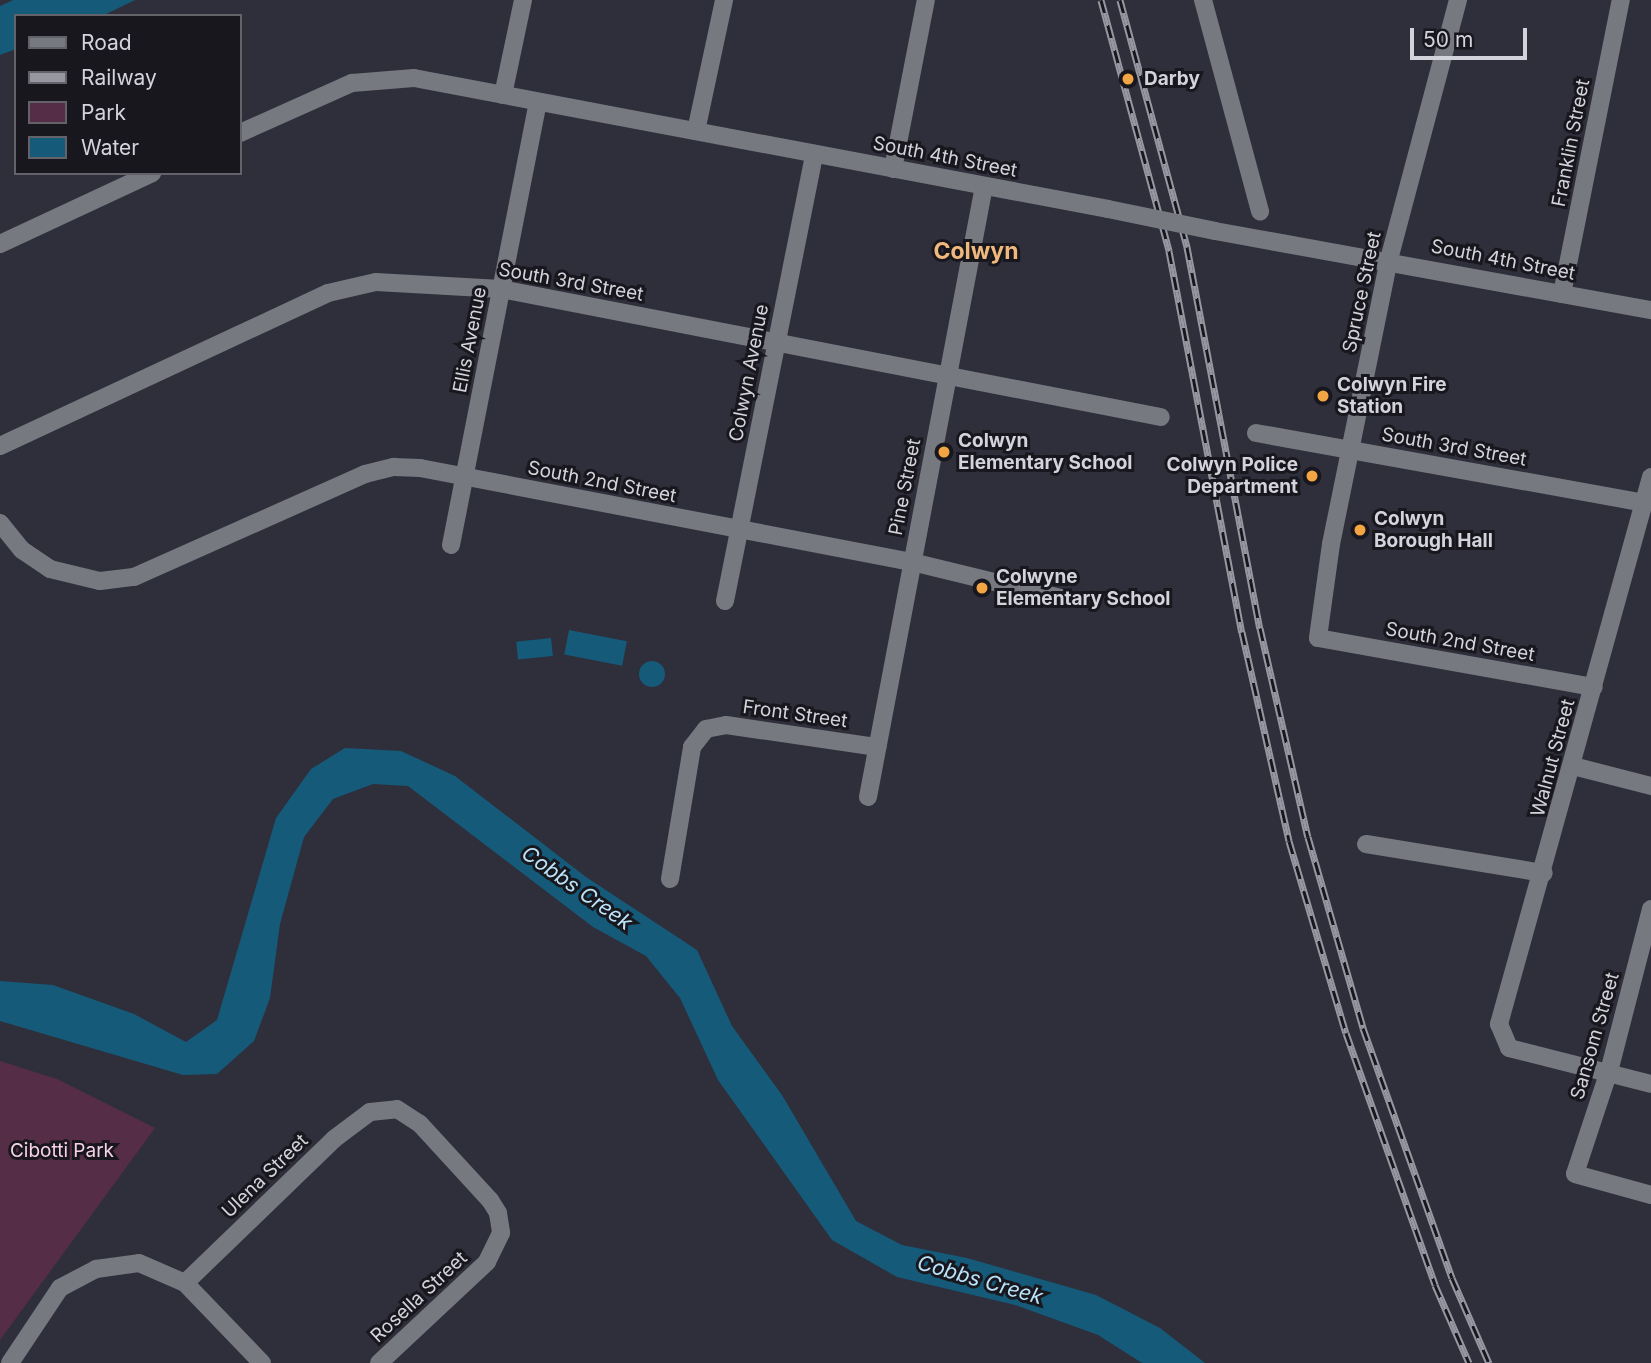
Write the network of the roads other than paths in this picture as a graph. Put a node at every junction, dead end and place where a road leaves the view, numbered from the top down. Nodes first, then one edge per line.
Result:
1 (523, 0) edge
2 (724, 0) edge
3 (926, 0) edge
4 (1203, 0) edge
5 (1458, 0) edge
6 (1621, 0) edge
7 (503, 95) junction
8 (538, 102) junction
9 (696, 131) junction
10 (242, 132) edge
11 (814, 154) junction
12 (893, 169) junction
13 (148, 175) edge
14 (984, 186) junction
15 (1260, 211) dead end
16 (0, 244) edge
17 (1389, 259) junction
18 (501, 289) junction
19 (1562, 294) junction
20 (1651, 310) edge
21 (777, 342) junction
22 (948, 373) junction
23 (1161, 417) dead end
24 (1256, 433) dead end
25 (0, 446) edge
26 (1350, 450) junction
27 (464, 476) junction
28 (1651, 477) edge
29 (1644, 503) junction
30 (0, 523) edge
31 (1645, 525) edge
32 (739, 530) junction
33 (451, 545) dead end
34 (912, 562) junction
35 (1061, 598) dead end
36 (725, 601) dead end
37 (1318, 638) joint
38 (1594, 687) junction
39 (877, 747) junction
40 (1573, 766) junction
41 (1651, 786) edge
42 (868, 797) dead end
43 (1366, 844) dead end
44 (1544, 873) junction
45 (670, 878) dead end
46 (1651, 909) edge
47 (1609, 1071) junction
48 (1651, 1084) edge
49 (382, 1108) joint
50 (1651, 1195) edge
51 (185, 1283) junction
52 (10, 1363) edge
53 (261, 1363) edge
54 (379, 1363) edge

1 - 7 street
2 - 9 street
3 - 12 street
4 - 15 street
5 - 17 street, Spruce Street
6 - 19 street, Franklin Street
7 - 8 street, South 4th Street
7 - 10 street, South 4th Street
8 - 9 street, South 4th Street
8 - 18 street, Ellis Avenue
9 - 11 street, South 4th Street
11 - 12 street, South 4th Street
11 - 21 street, Colwyn Avenue
12 - 14 street, South 4th Street
13 - 16 street
14 - 17 street, South 4th Street, bridge
14 - 22 street, Pine Street
17 - 19 street, South 4th Street
17 - 26 street, Spruce Street
18 - 21 street, South 3rd Street
18 - 25 street, South 3rd Street
18 - 27 street, Ellis Avenue
19 - 20 street, South 4th Street
21 - 22 street, South 3rd Street
21 - 32 street, Colwyn Avenue
22 - 23 street, South 3rd Street
22 - 34 street, Pine Street
24 - 26 street, South 3rd Street
26 - 29 street, South 3rd Street
26 - 37 street, Spruce Street
27 - 30 street, South 2nd Street
27 - 32 street, South 2nd Street
27 - 33 street, Ellis Avenue
28 - 29 street, Walnut Street
29 - 31 street, Walnut Street
31 - 38 street, Walnut Street
32 - 34 street, South 2nd Street
32 - 36 street, Colwyn Avenue
34 - 35 street, South 2nd Street
34 - 39 street, Pine Street
37 - 38 street, South 2nd Street
38 - 40 street, Walnut Street
39 - 42 street, Pine Street
39 - 45 street, Front Street
40 - 41 street
40 - 44 street, Walnut Street
43 - 44 street
44 - 47 street, Walnut Street
46 - 47 street, Sansom Street
47 - 48 street
47 - 50 street, Sansom Street
49 - 51 street, Ulena Street
49 - 54 street, Rosella Street
51 - 52 street
51 - 53 street

